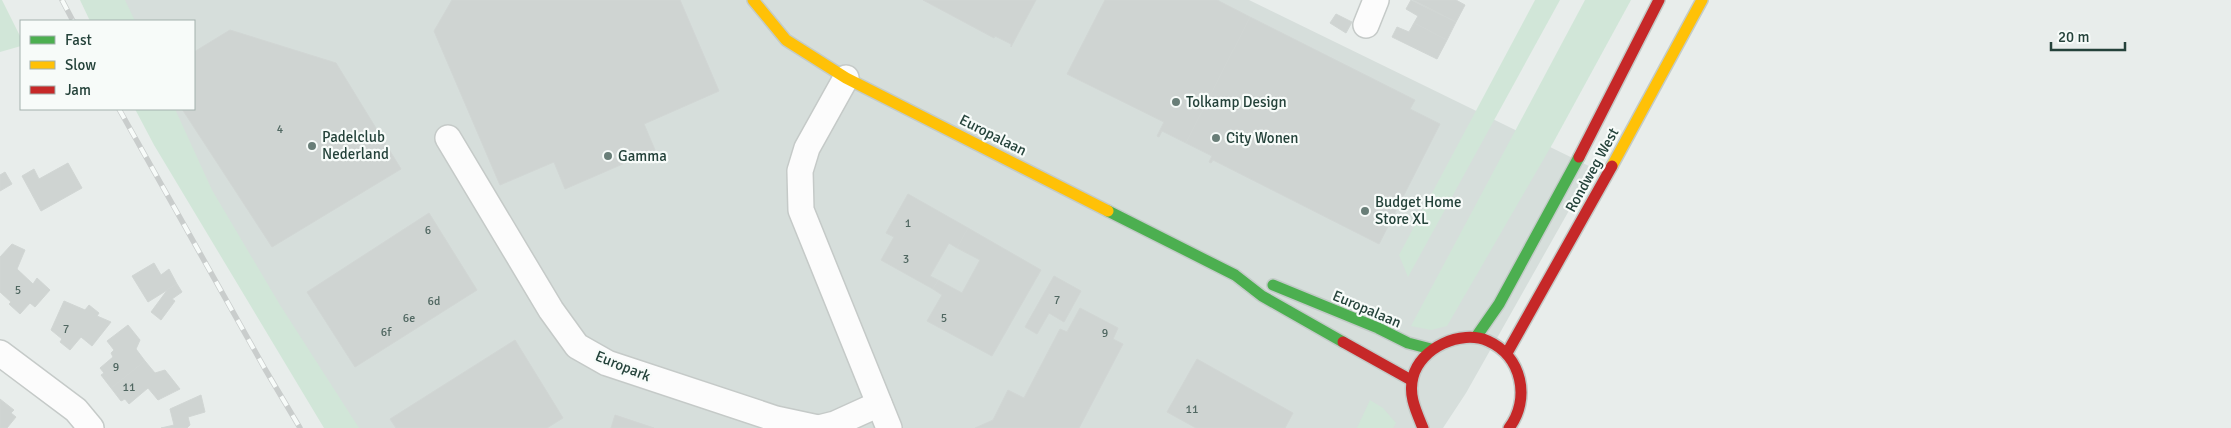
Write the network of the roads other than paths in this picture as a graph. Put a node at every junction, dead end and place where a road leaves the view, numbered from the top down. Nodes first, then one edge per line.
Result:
1 (753, 0) edge
2 (1376, 0) edge
3 (1659, 0) edge
4 (1702, 0) edge
5 (1366, 25) dead end
6 (846, 78) junction
7 (448, 138) dead end
8 (1235, 275) junction
9 (1476, 337) junction
10 (1431, 349) junction
11 (0, 353) edge
12 (1507, 353) junction
13 (1411, 380) junction
14 (878, 404) junction
15 (91, 428) edge
16 (818, 428) edge
17 (888, 428) edge
18 (1423, 428) edge
19 (1510, 428) edge

1 - 6 main road, Europalaan
2 - 5 street
3 - 9 main road, Rondweg West
4 - 12 main road, Rondweg West
6 - 8 main road, Europalaan
6 - 14 street
7 - 16 street, Europark
8 - 10 main road, Europalaan
8 - 13 main road, Europalaan
9 - 10 main road
9 - 12 main road
10 - 13 main road
11 - 15 street
12 - 19 main road
13 - 18 main road
14 - 16 street, Europark
14 - 17 street

